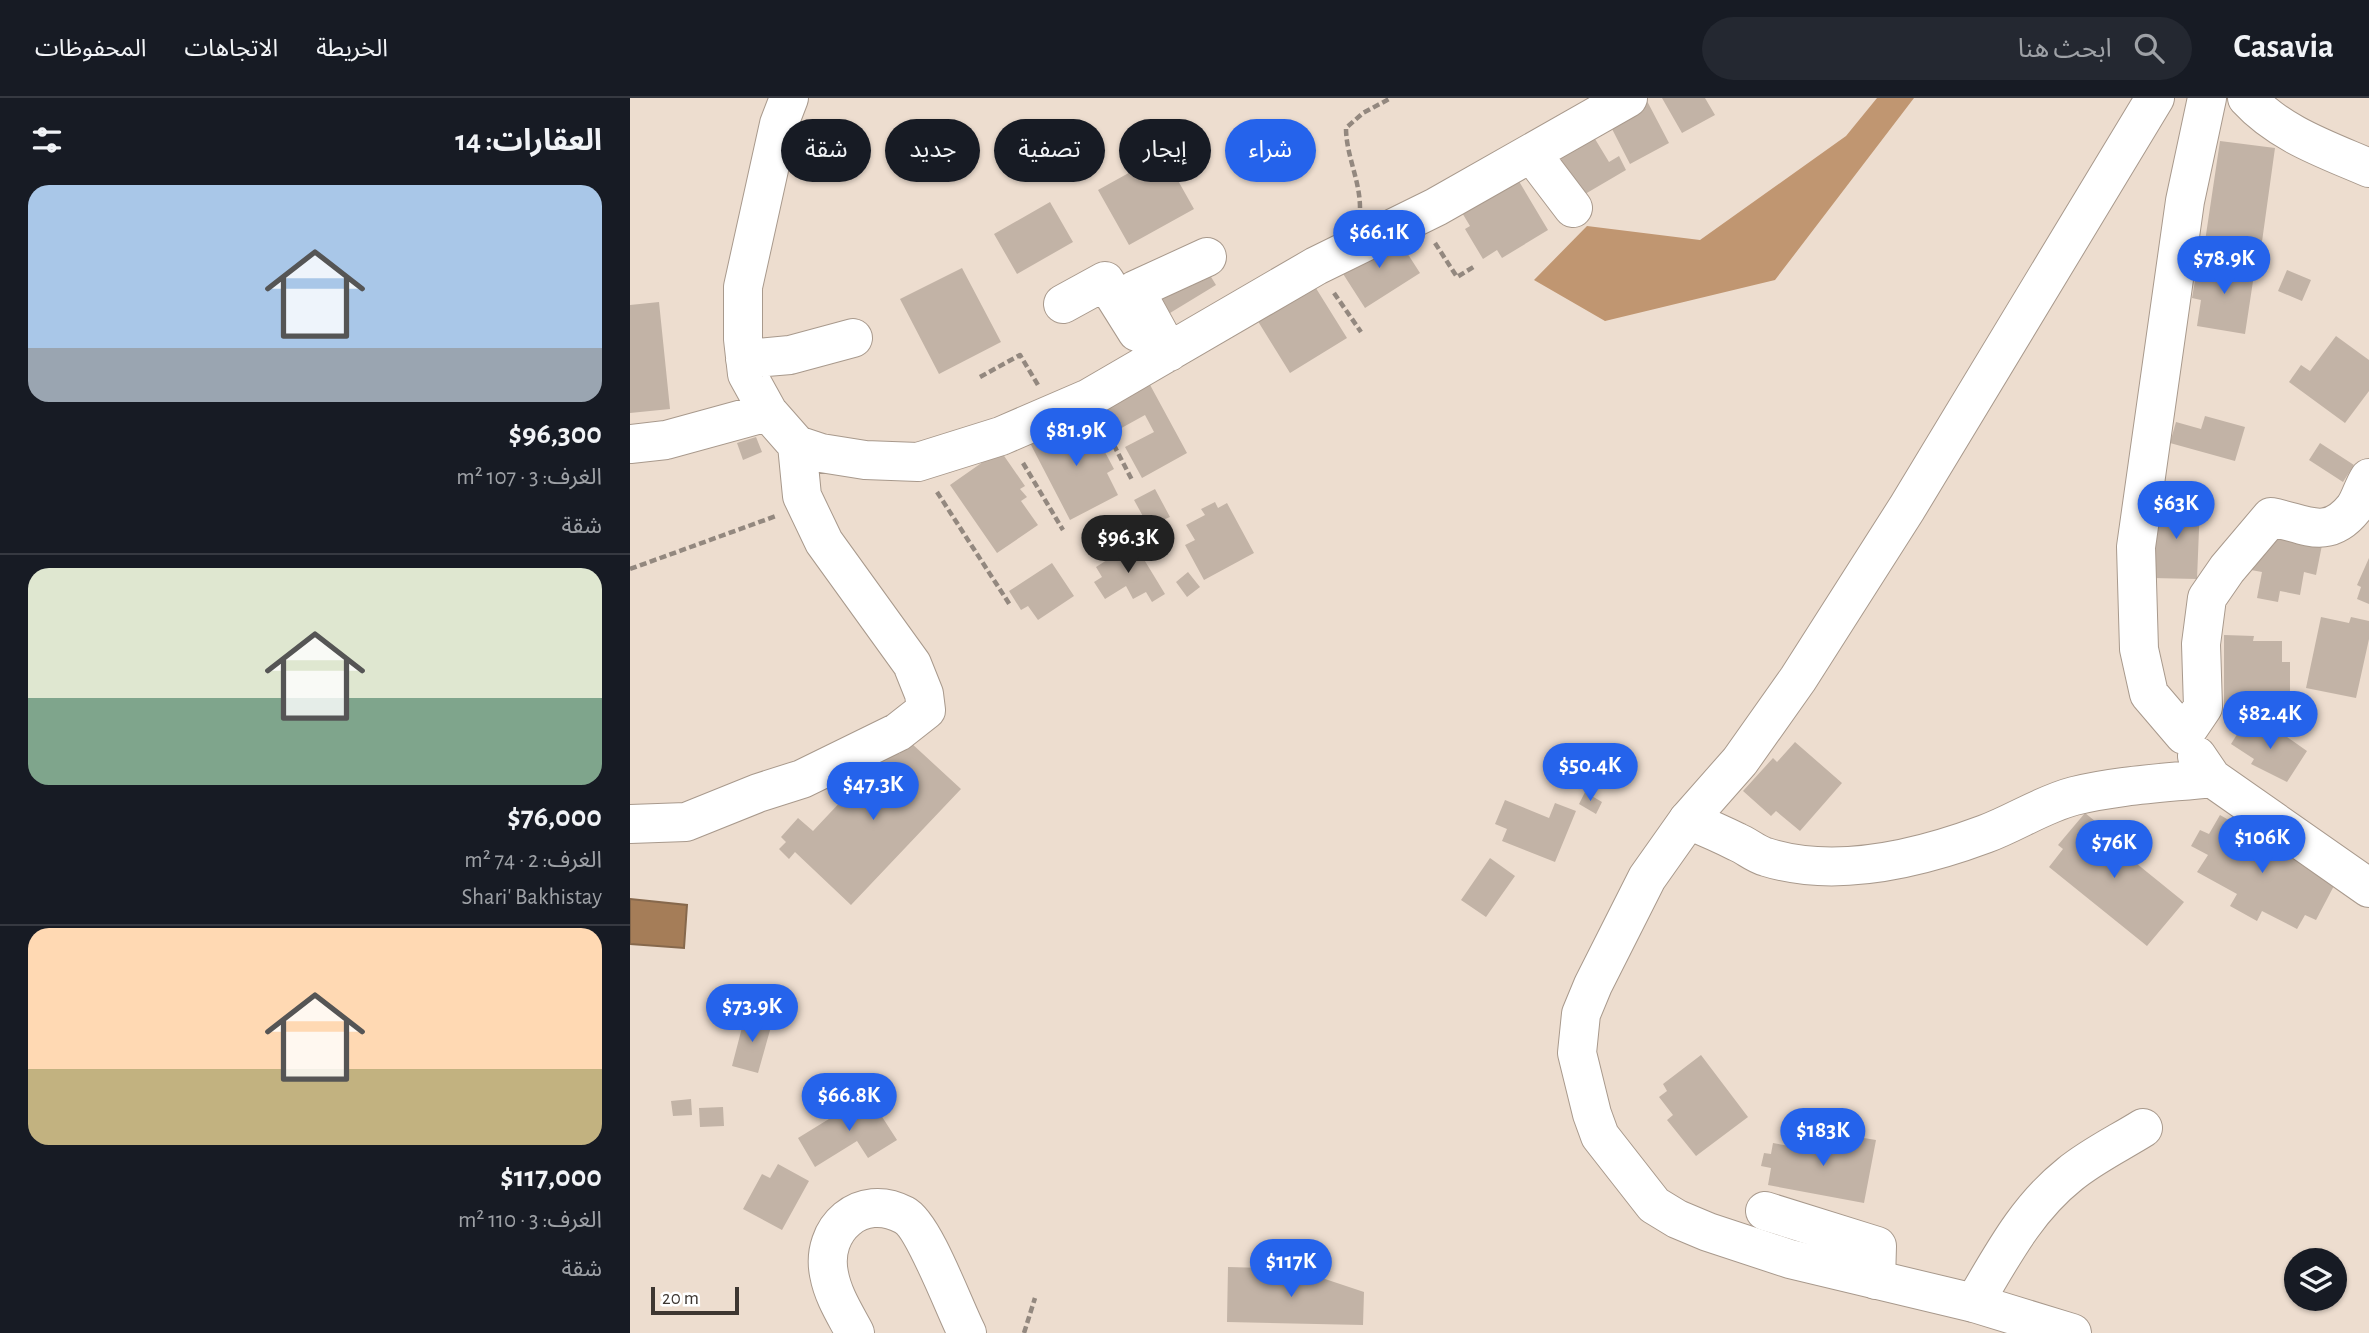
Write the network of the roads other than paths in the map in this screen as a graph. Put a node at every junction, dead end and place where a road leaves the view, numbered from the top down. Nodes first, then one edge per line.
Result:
1 (789, 98) edge
2 (1628, 98) edge
3 (2155, 98) edge
4 (2207, 98) edge
5 (2247, 98) edge
6 (1586, 110) edge
7 (1532, 154) junction
8 (2369, 168) edge
9 (1573, 208) dead end
10 (1207, 257) dead end
11 (1063, 304) dead end
12 (853, 338) dead end
13 (1162, 356) junction
14 (746, 359) junction
15 (768, 412) junction
16 (630, 444) edge
17 (797, 445) junction
18 (2369, 478) edge
19 (2184, 735) junction
20 (2211, 778) junction
21 (1688, 820) junction
22 (630, 824) edge
23 (2369, 887) edge
24 (2143, 1128) dead end
25 (1765, 1212) dead end
26 (1876, 1280) junction
27 (1974, 1303) junction
28 (855, 1333) edge
29 (967, 1333) edge
30 (2072, 1333) edge

1 - 14 street
2 - 6 street
3 - 21 street
4 - 19 street
5 - 8 street
6 - 7 street
7 - 9 street
7 - 13 street
10 - 13 street
11 - 13 street
12 - 14 street
13 - 17 street
14 - 15 street
15 - 16 street
15 - 17 street
17 - 22 street
18 - 19 street
19 - 20 street
20 - 21 street
20 - 23 street
21 - 26 street
24 - 27 street
25 - 26 street
26 - 27 street
27 - 30 street
28 - 29 street

